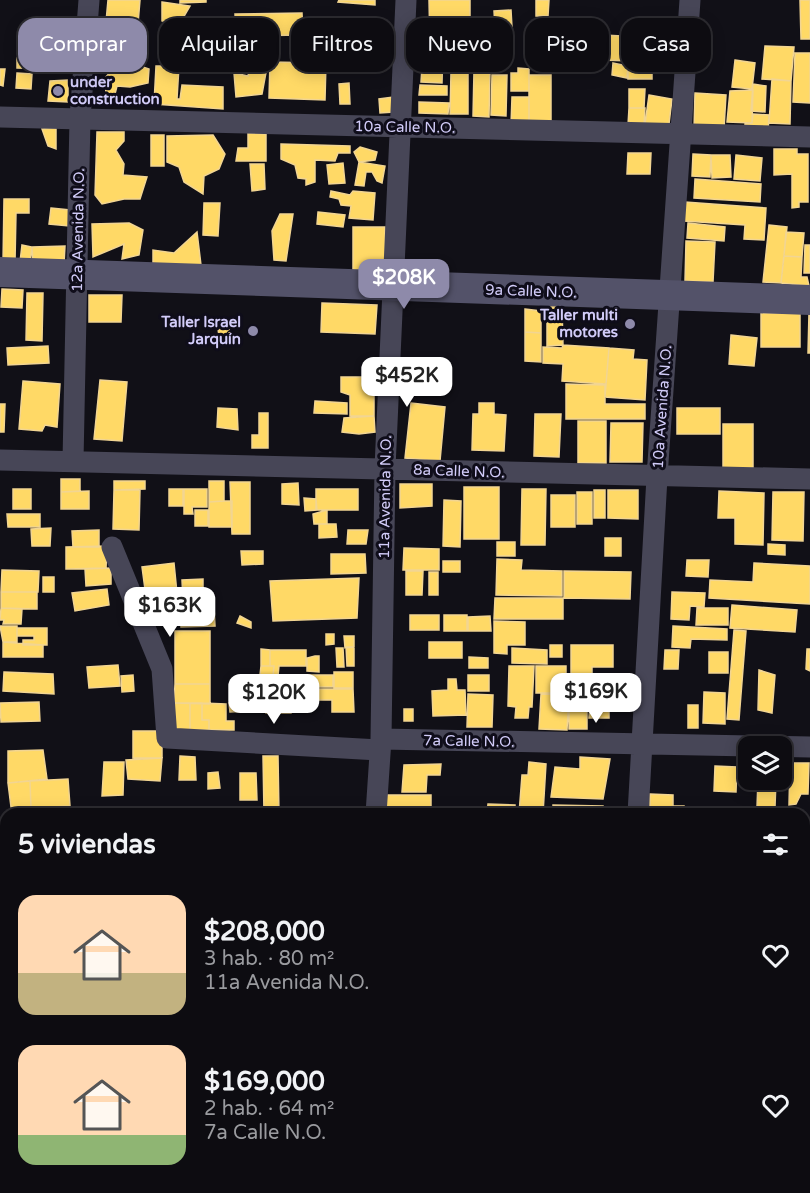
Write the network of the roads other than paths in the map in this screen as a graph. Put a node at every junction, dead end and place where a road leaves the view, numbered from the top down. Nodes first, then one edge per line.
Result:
1 (89, 0) edge
2 (406, 0) edge
3 (690, 0) edge
4 (0, 117) edge
5 (80, 118) junction
6 (400, 126) junction
7 (681, 134) junction
8 (810, 137) edge
9 (0, 272) edge
10 (77, 275) junction
11 (393, 286) junction
12 (669, 296) junction
13 (810, 300) edge
14 (0, 459) edge
15 (72, 461) junction
16 (385, 468) junction
17 (657, 477) junction
18 (810, 479) edge
19 (112, 547) dead end
20 (642, 744) junction
21 (380, 745) junction
22 (810, 747) edge
23 (376, 808) edge
24 (638, 808) edge

1 - 5 street, 12a Avenida N.O.
2 - 6 street, 11a Avenida N.O.
3 - 7 street, 10a Avenida N.O.
4 - 5 street, 10a Calle N.O.
5 - 6 street, 10a Calle N.O.
5 - 10 street, 12a Avenida N.O.
6 - 7 street, 10a Calle N.O.
6 - 11 street, 11a Avenida N.O.
7 - 8 street, 10a Calle N.O.
7 - 12 street, 10a Avenida N.O.
9 - 10 street, 9a Calle N.O.
10 - 11 street, 9a Calle N.O.
10 - 15 street, 12a Avenida N.O.
11 - 12 street, 9a Calle N.O.
11 - 16 street, 11a Avenida N.O.
12 - 13 street, 9a Calle N.O.
12 - 17 street, 10a Avenida N.O.
14 - 15 street, 8a Calle N.O.
15 - 16 street, 8a Calle N.O.
16 - 17 street, 8a Calle N.O.
16 - 21 street, 11a Avenida N.O.
17 - 18 street, 8a Calle N.O.
17 - 20 street, 10a Avenida N.O.
19 - 21 street, 7a Calle N.O.
20 - 21 street, 7a Calle N.O.
20 - 22 street, 7a Calle N.O.
20 - 24 street, 10a Avenida N.O.
21 - 23 street, 11a Avenida N.O.

